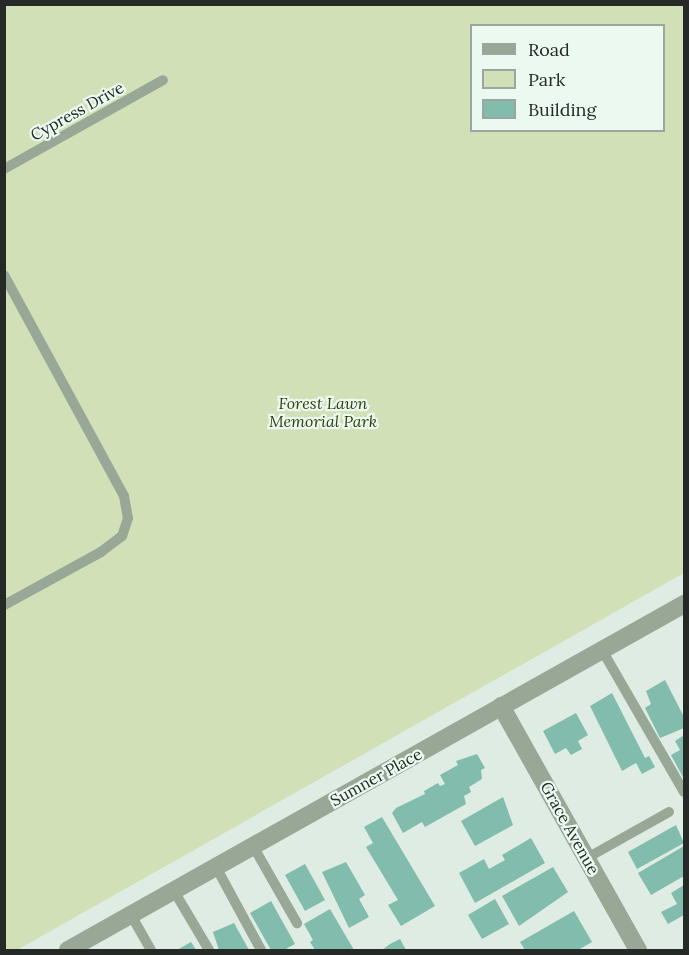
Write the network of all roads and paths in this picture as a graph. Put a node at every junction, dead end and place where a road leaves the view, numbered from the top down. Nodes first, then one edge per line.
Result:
1 (163, 80) dead end
2 (4, 169) edge
3 (4, 275) edge
4 (4, 604) edge
5 (684, 604) edge
6 (602, 650) junction
7 (501, 706) junction
8 (684, 792) edge
9 (669, 812) dead end
10 (253, 846) junction
11 (586, 858) junction
12 (216, 867) junction
13 (174, 891) junction
14 (130, 915) junction
15 (297, 923) dead end
16 (68, 951) edge
17 (151, 951) edge
18 (209, 951) edge
19 (261, 951) edge
20 (638, 951) edge

1 - 2 lane, Cypress Drive
3 - 4 lane
5 - 6 street, Sumner Place
6 - 7 street, Sumner Place
6 - 8 lane
7 - 10 street, Sumner Place
7 - 11 street, Grace Avenue
9 - 11 lane
10 - 12 street, Sumner Place
10 - 15 lane
11 - 20 street, Grace Avenue
12 - 13 street, Sumner Place
12 - 19 lane
13 - 14 street, Sumner Place
13 - 18 lane
14 - 16 street, Sumner Place
14 - 17 lane

